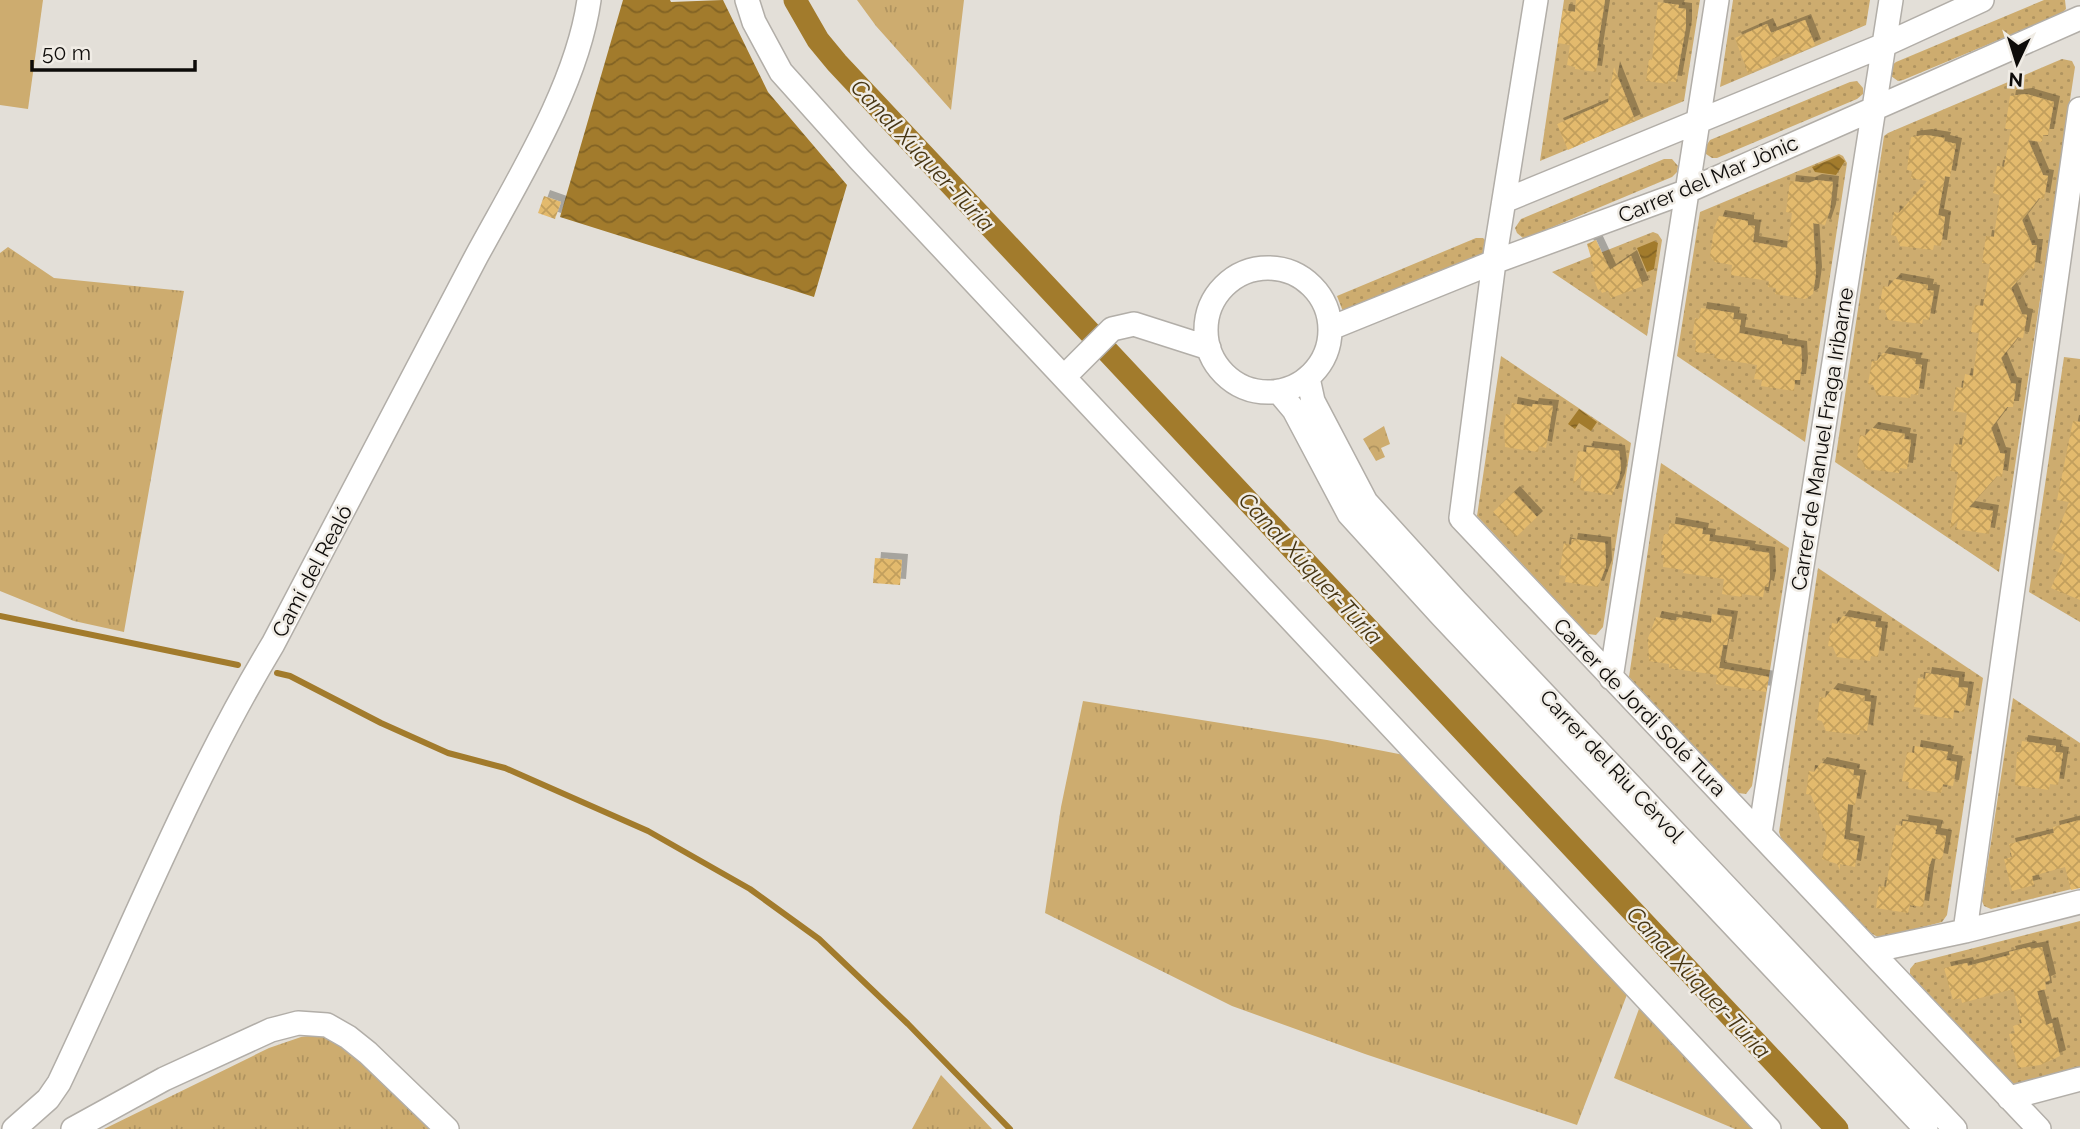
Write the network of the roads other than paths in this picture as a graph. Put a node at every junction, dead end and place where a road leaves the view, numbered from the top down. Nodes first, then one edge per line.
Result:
1 (589, 0) edge
2 (747, 0) edge
3 (1536, 0) edge
4 (1717, 0) edge
5 (1891, 0) edge
6 (1982, 0) edge
7 (2080, 18) edge
8 (1884, 45) junction
9 (1875, 107) junction
10 (2080, 109) edge
11 (1698, 123) junction
12 (1685, 192) junction
13 (1504, 201) junction
14 (1494, 262) junction
15 (1331, 328) junction
16 (1209, 348) junction
17 (1070, 371) junction
18 (1308, 378) junction
19 (1278, 391) junction
20 (1611, 678) junction
21 (1760, 834) junction
22 (2080, 902) edge
23 (1965, 931) junction
24 (1871, 951) junction
25 (2080, 1079) edge
26 (2009, 1098) junction
27 (14, 1129) edge
28 (73, 1129) edge
29 (447, 1129) edge
30 (1769, 1129) edge
31 (1926, 1129) edge
32 (1955, 1129) edge
33 (2039, 1129) edge

1 - 27 street, Camí del Realó
2 - 17 street
3 - 13 street, Carrer de Jordi Solé Tura
4 - 11 street
5 - 8 street, Carrer de Manuel Fraga Iribarne
6 - 8 street
7 - 9 street, Carrer del Mar Jònic
8 - 9 street, Carrer de Manuel Fraga Iribarne
8 - 11 street
9 - 12 street, Carrer del Mar Jònic
9 - 21 street, Carrer de Manuel Fraga Iribarne
10 - 23 street
11 - 12 street
11 - 13 street
12 - 14 street, Carrer del Mar Jònic
12 - 20 street
13 - 14 street, Carrer de Jordi Solé Tura
14 - 15 street, Carrer del Mar Jònic
14 - 20 street, Carrer de Jordi Solé Tura
15 - 16 street
15 - 18 street
16 - 17 street
16 - 19 street
17 - 30 street
18 - 19 street
18 - 32 street, Carrer del Riu Cèrvol
19 - 31 street, Carrer del Riu Cèrvol
20 - 21 street, Carrer de Jordi Solé Tura
21 - 24 street, Carrer de Jordi Solé Tura
22 - 23 street
23 - 24 street
24 - 26 street, Carrer de Jordi Solé Tura
25 - 26 street
26 - 33 street, Carrer de Jordi Solé Tura
28 - 29 street

